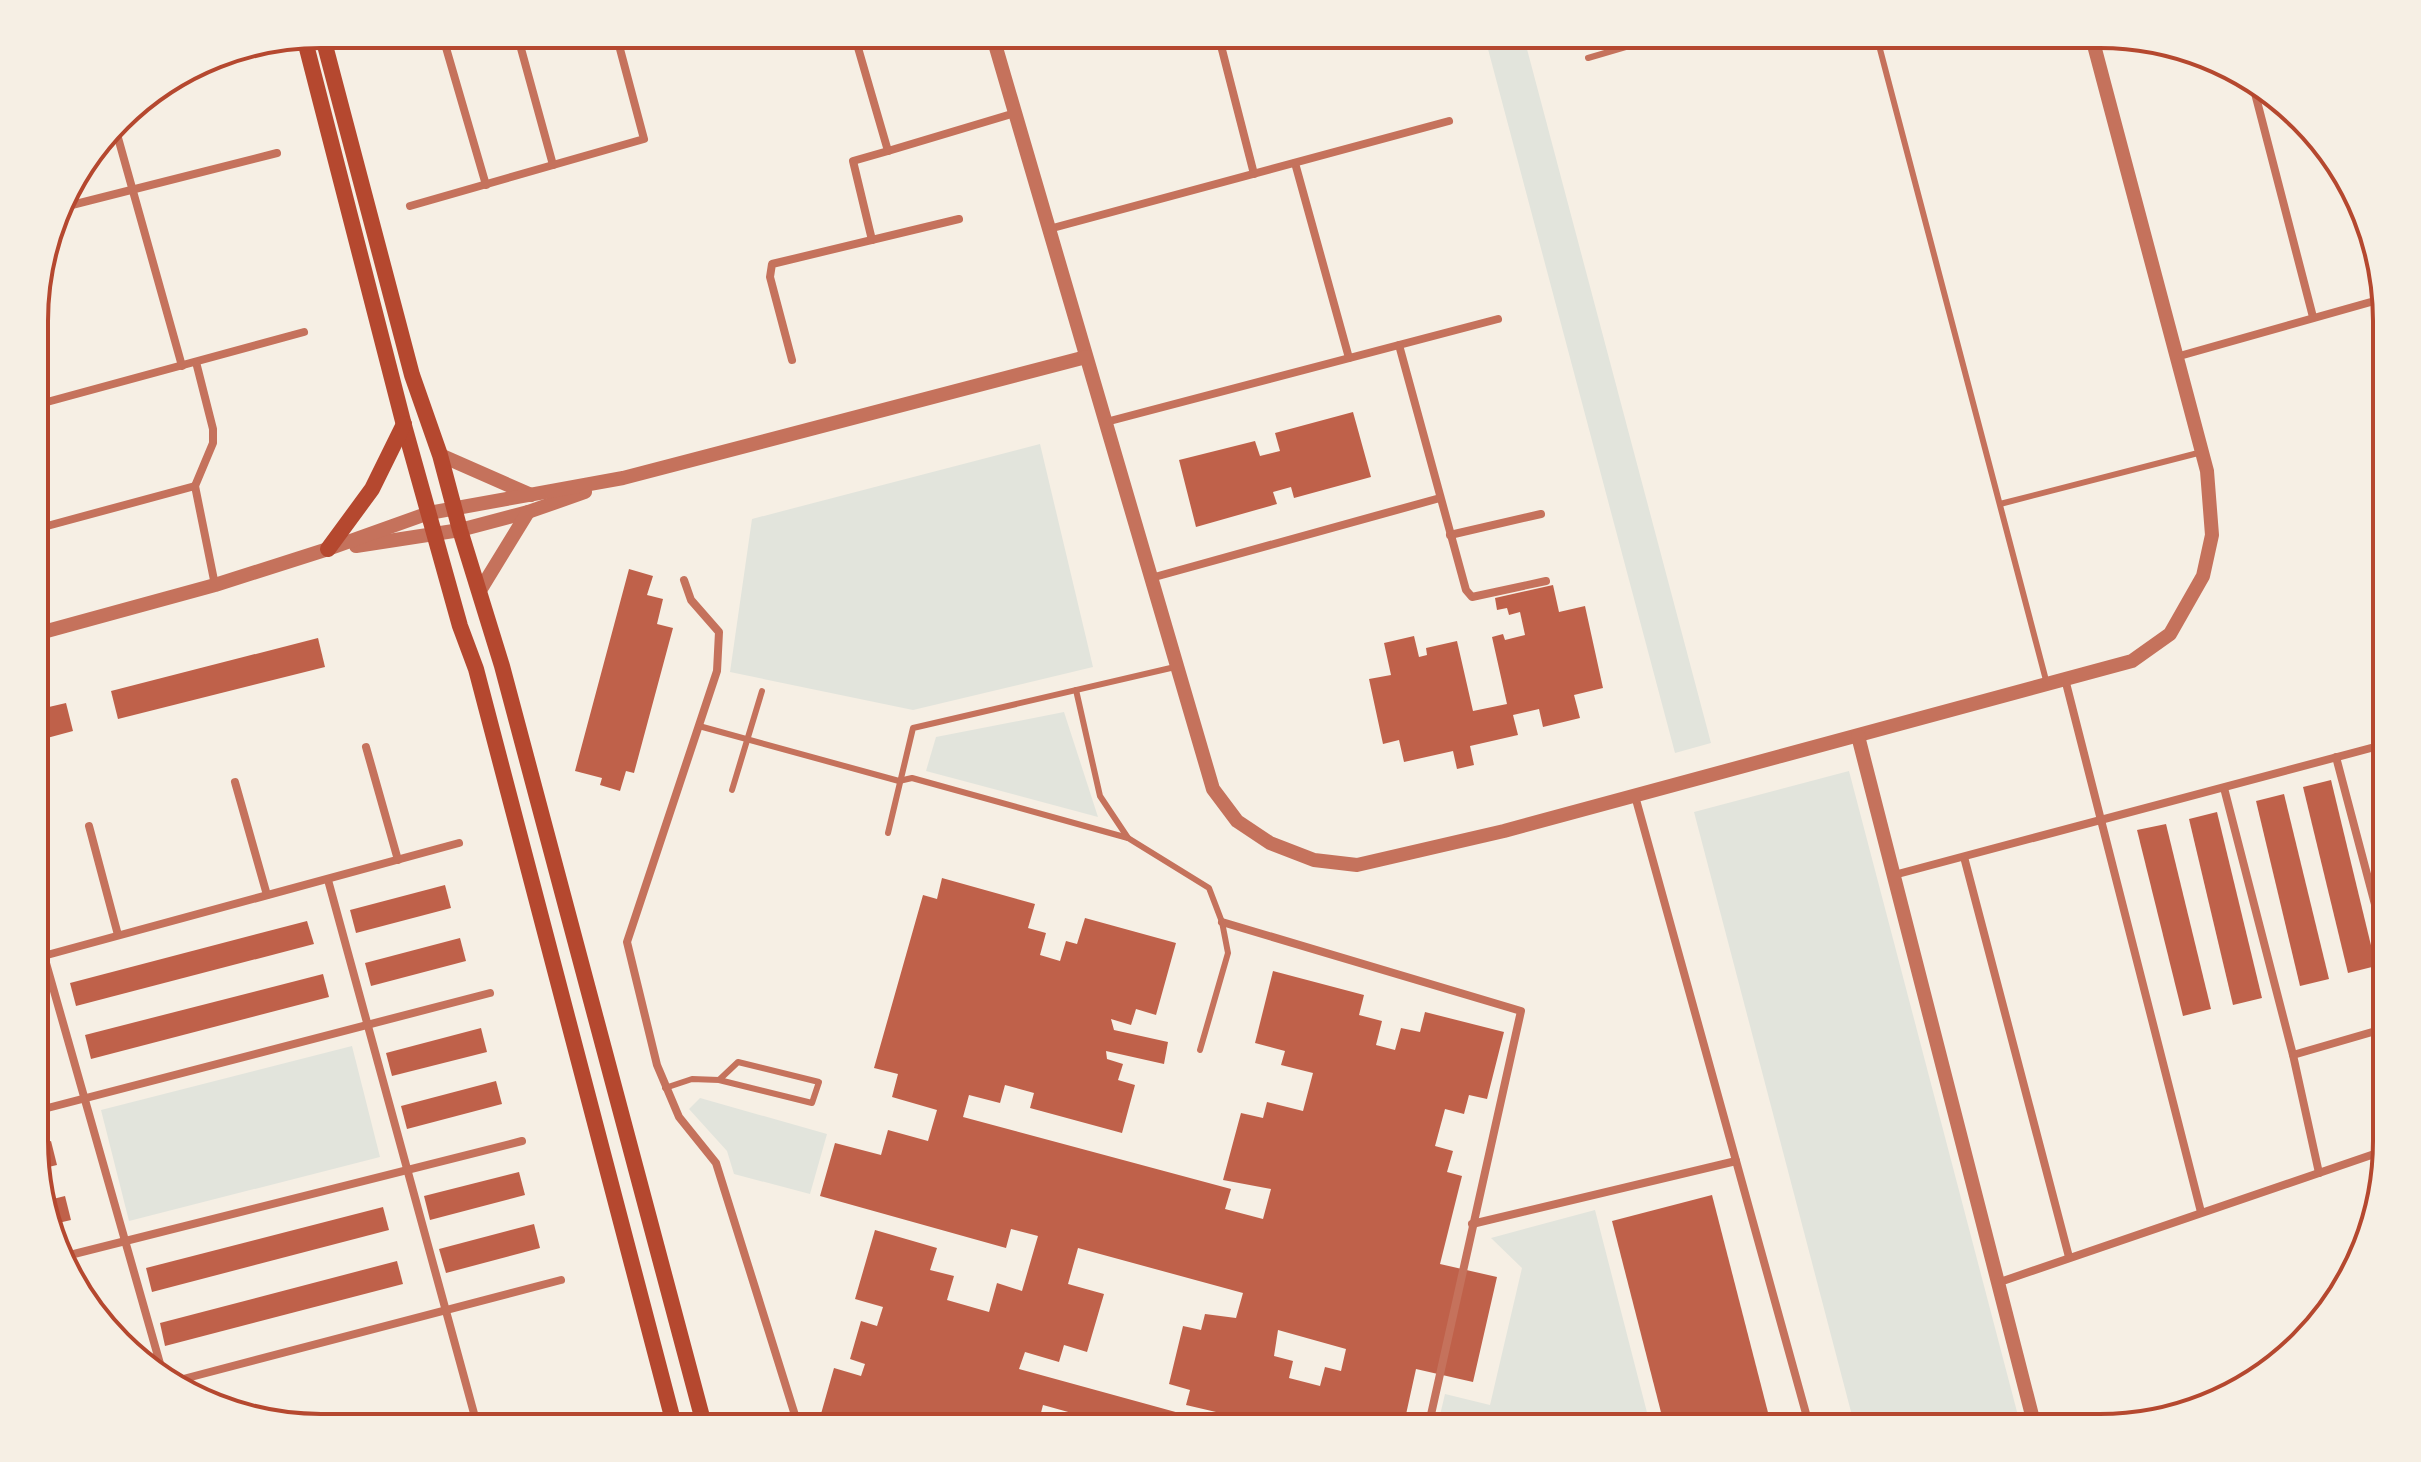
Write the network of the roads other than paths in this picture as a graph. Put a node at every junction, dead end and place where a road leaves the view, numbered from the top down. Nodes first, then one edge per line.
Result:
1 (1222, 48) edge
2 (1621, 48) edge
3 (1880, 48) edge
4 (2095, 48) edge
5 (307, 49) edge
6 (326, 49) edge
7 (446, 49) edge
8 (521, 49) edge
9 (620, 49) edge
10 (858, 49) edge
11 (996, 49) edge
12 (1588, 58) dead end
13 (2256, 97) edge
14 (1015, 113) junction
15 (1449, 121) dead end
16 (118, 139) edge
17 (888, 151) junction
18 (277, 153) dead end
19 (1295, 163) junction
20 (553, 165) junction
21 (1254, 174) junction
22 (486, 185) junction
23 (132, 191) junction
24 (75, 204) edge
25 (410, 206) dead end
26 (959, 219) dead end
27 (1049, 229) junction
28 (872, 240) junction
29 (2372, 301) edge
30 (2313, 317) junction
31 (1498, 319) dead end
32 (304, 332) dead end
33 (1399, 345) junction
34 (1086, 357) junction
35 (2176, 357) junction
36 (1349, 358) junction
37 (792, 360) dead end
38 (196, 362) junction
39 (182, 366) junction
40 (48, 402) edge
41 (1106, 422) junction
42 (404, 424) junction
43 (2202, 452) junction
44 (440, 455) junction
45 (623, 478) junction
46 (195, 486) junction
47 (531, 495) junction
48 (1440, 498) junction
49 (2000, 504) junction
50 (454, 508) junction
51 (528, 512) junction
52 (429, 513) junction
53 (1541, 514) dead end
54 (48, 526) edge
55 (460, 530) junction
56 (1450, 535) junction
57 (435, 536) junction
58 (328, 549) junction
59 (1151, 578) junction
60 (684, 580) dead end
61 (1546, 581) dead end
62 (215, 585) junction
63 (479, 592) junction
64 (48, 631) edge
65 (1177, 667) junction
66 (2065, 679) junction
67 (2047, 684) junction
68 (1076, 690) junction
69 (762, 691) dead end
70 (699, 726) junction
71 (1858, 736) junction
72 (748, 739) junction
73 (366, 747) dead end
74 (2372, 748) edge
75 (2336, 757) junction
76 (899, 781) junction
77 (235, 782) dead end
78 (2224, 788) junction
79 (732, 790) dead end
80 (1635, 796) junction
81 (2101, 820) junction
82 (89, 826) dead end
83 (888, 833) dead end
84 (1128, 838) junction
85 (459, 843) dead end
86 (1964, 857) junction
87 (398, 860) junction
88 (1894, 875) junction
89 (328, 880) junction
90 (2372, 893) edge
91 (267, 895) junction
92 (1222, 922) junction
93 (118, 935) junction
94 (48, 955) edge
95 (48, 983) edge
96 (490, 993) dead end
97 (368, 1025) junction
98 (2372, 1032) edge
99 (1200, 1050) dead end
100 (2293, 1055) junction
101 (719, 1080) junction
102 (665, 1088) junction
103 (84, 1099) junction
104 (48, 1108) edge
105 (522, 1141) dead end
106 (2372, 1155) edge
107 (1736, 1161) junction
108 (407, 1170) junction
109 (2319, 1173) junction
110 (2201, 1212) junction
111 (1472, 1224) junction
112 (125, 1242) junction
113 (73, 1254) edge
114 (2069, 1257) junction
115 (561, 1280) dead end
116 (1997, 1283) junction
117 (445, 1310) junction
118 (161, 1362) edge
119 (185, 1377) edge
120 (1431, 1413) edge
121 (1806, 1413) edge
122 (2031, 1413) edge
123 (474, 1414) edge
124 (671, 1414) edge
125 (701, 1414) edge
126 (795, 1414) edge

1 - 21 street
2 - 12 lane
3 - 49 lane
4 - 35 street
5 - 42 main road
6 - 44 main road
7 - 22 street
8 - 20 street
9 - 20 street
10 - 17 street
11 - 14 street
13 - 30 street
14 - 17 street
14 - 27 street
15 - 19 street
16 - 23 street
17 - 28 street
18 - 23 street
19 - 21 street
19 - 36 street
20 - 22 street
21 - 27 street
22 - 25 street
23 - 24 street
23 - 39 street
26 - 28 street
27 - 34 street
28 - 37 street
29 - 30 street
30 - 35 street
31 - 33 street
32 - 38 street
33 - 36 street
33 - 48 street
34 - 41 street
34 - 45 street
35 - 43 street
36 - 41 street
38 - 39 street
38 - 46 street
39 - 40 street
41 - 59 street
42 - 52 main road
42 - 58 main road
43 - 49 lane
43 - 66 street
44 - 47 street
44 - 50 main road
45 - 47 street
45 - 51 street
46 - 54 street
46 - 62 street
47 - 50 street
48 - 56 street
48 - 59 street
49 - 67 lane
50 - 52 street
50 - 55 main road
51 - 55 street
51 - 63 street
52 - 57 main road
52 - 58 street
53 - 56 street
55 - 57 street
55 - 63 main road
56 - 61 street
57 - 58 street
57 - 124 main road
58 - 62 street
59 - 65 street
60 - 70 street
62 - 64 street
63 - 125 main road
65 - 68 lane
65 - 80 street
66 - 67 street
66 - 81 street
67 - 71 street
68 - 76 lane
68 - 84 lane
69 - 72 lane
70 - 72 lane
70 - 102 street
71 - 80 street
71 - 88 street
72 - 76 lane
72 - 79 lane
73 - 87 street
74 - 75 street
75 - 78 street
75 - 90 street
76 - 83 lane
76 - 84 lane
77 - 91 street
78 - 81 street
78 - 100 street
80 - 107 street
81 - 86 street
81 - 110 street
82 - 93 street
84 - 92 lane
85 - 87 street
86 - 88 street
86 - 114 street
87 - 89 street
88 - 116 street
89 - 91 street
89 - 97 street
91 - 93 street
92 - 99 lane
92 - 111 street
93 - 94 street
95 - 103 street
96 - 97 street
97 - 103 street
97 - 108 street
98 - 100 street
100 - 109 street
101 - 101 lane
101 - 102 lane
102 - 126 street
103 - 104 street
103 - 112 street
105 - 108 street
106 - 109 street
107 - 111 street
107 - 121 street
108 - 112 street
108 - 117 street
109 - 110 street
110 - 114 street
111 - 120 street
112 - 113 street
112 - 118 street
114 - 116 street
115 - 117 street
116 - 122 street
117 - 119 street
117 - 123 street

